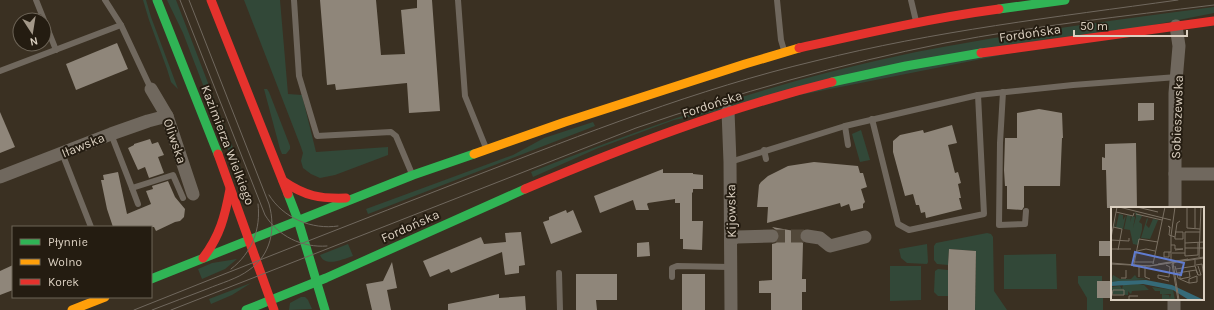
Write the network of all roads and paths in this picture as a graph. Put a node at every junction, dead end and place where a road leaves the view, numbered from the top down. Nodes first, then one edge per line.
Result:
1 (36, 0) edge
2 (105, 0) edge
3 (157, 0) edge
4 (211, 0) edge
5 (294, 0) edge
6 (458, 0) edge
7 (777, 0) edge
8 (911, 0) edge
9 (1062, 0) edge
10 (1214, 21) edge
11 (916, 22) junction
12 (121, 25) junction
13 (1176, 26) junction
14 (56, 50) junction
15 (784, 52) junction
16 (0, 71) edge
17 (1177, 77) junction
18 (152, 89) joint
19 (1004, 92) junction
20 (978, 95) junction
21 (728, 112) junction
22 (167, 116) junction
23 (872, 119) junction
24 (845, 126) junction
25 (111, 134) junction
26 (848, 145) dead end
27 (486, 150) junction
28 (764, 150) junction
29 (62, 153) junction
30 (766, 159) dead end
31 (730, 162) junction
32 (1175, 174) junction
33 (1214, 174) edge
34 (413, 175) junction
35 (0, 177) edge
36 (283, 181) junction
37 (230, 186) junction
38 (132, 188) junction
39 (188, 196) joint
40 (356, 198) junction
41 (138, 204) dead end
42 (1175, 207) edge
43 (1026, 211) dead end
44 (298, 220) junction
45 (91, 226) edge
46 (772, 236) tunnel mouth
47 (807, 236) tunnel mouth
48 (865, 237) dead end
49 (731, 239) junction
50 (249, 240) junction
51 (203, 258) junction
52 (730, 268) junction
53 (559, 274) dead end
54 (672, 277) dead end
55 (152, 279) edge
56 (317, 281) junction
57 (102, 298) edge
58 (271, 301) junction
59 (72, 310) edge
60 (246, 310) edge
61 (274, 310) edge
62 (325, 310) edge
63 (560, 310) edge
64 (732, 310) edge

1 - 14 lane
2 - 12 lane
3 - 37 main road, Kazimierza Wielkiego
4 - 36 main road
5 - 34 lane
6 - 27 lane
7 - 15 lane
8 - 11 lane
9 - 11 main road
10 - 13 main road, Fordońska
11 - 15 main road
12 - 14 lane
12 - 18 lane
13 - 17 street, Sobieszewska
13 - 21 main road, Fordońska
14 - 16 lane
15 - 27 main road
17 - 19 lane
17 - 32 street, Sobieszewska
18 - 22 street, Oliwska
19 - 20 lane
19 - 43 lane
20 - 23 lane
20 - 23 lane
21 - 31 street, Kijowska
21 - 56 main road, Fordońska
22 - 25 street, Iławska
22 - 39 street, Oliwska
23 - 24 lane
24 - 26 lane
24 - 28 lane
25 - 29 street, Iławska
25 - 38 lane
27 - 34 main road
28 - 30 lane
28 - 31 lane
29 - 35 street, Iławska
29 - 45 lane
31 - 49 street, Kijowska
32 - 33 street
32 - 42 street, Sobieszewska
34 - 40 main road
36 - 40 main road
36 - 44 main road
37 - 50 main road, Kazimierza Wielkiego
37 - 51 main road
38 - 39 lane
38 - 41 lane
40 - 44 main road
44 - 50 main road
44 - 56 main road
46 - 49 street
47 - 48 street
49 - 52 street, Kijowska
50 - 51 main road
50 - 58 main road, Kazimierza Wielkiego
51 - 55 main road
52 - 54 lane
52 - 64 street, Kijowska
53 - 63 lane
56 - 58 main road, Fordońska
56 - 62 main road
57 - 59 main road
58 - 60 main road, Fordońska
58 - 61 main road, Kazimierza Wielkiego

